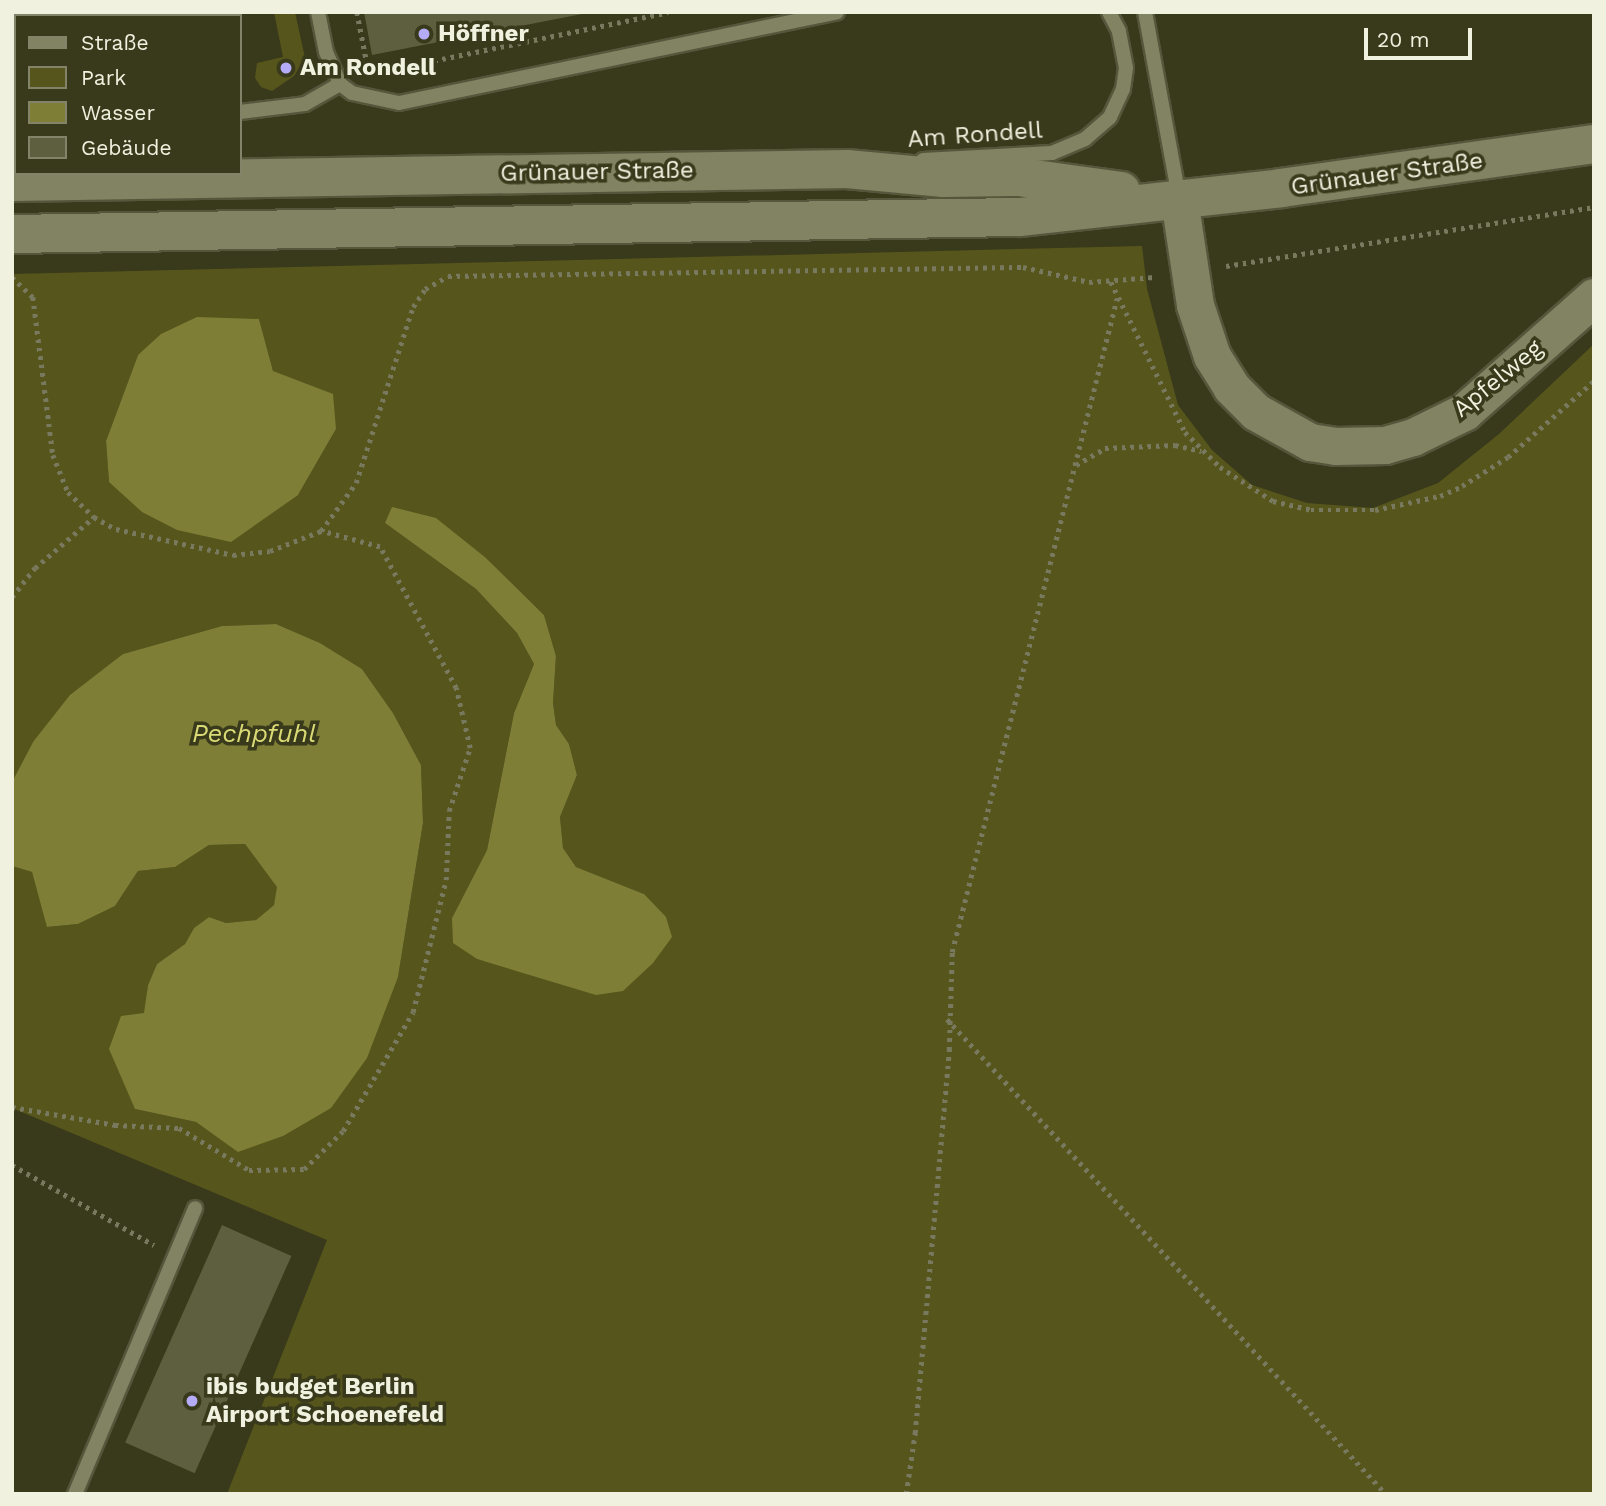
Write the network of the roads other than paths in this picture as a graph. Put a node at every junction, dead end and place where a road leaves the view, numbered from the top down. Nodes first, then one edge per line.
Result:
1 (318, 12) edge
2 (837, 12) edge
3 (1109, 12) edge
4 (1145, 12) edge
5 (340, 84) junction
6 (242, 112) edge
7 (1594, 144) edge
8 (847, 169) junction
9 (12, 181) edge
10 (1179, 199) junction
11 (12, 234) edge
12 (1594, 298) edge
13 (195, 1208) dead end
14 (75, 1494) edge

1 - 5 lane
2 - 5 lane
3 - 8 lane, Am Rondell
4 - 10 lane
5 - 6 lane
7 - 10 main road, Grünauer Straße
8 - 9 main road, Grünauer Straße
8 - 10 main road, Grünauer Straße
10 - 11 main road, Grünauer Straße
10 - 12 street, Apfelweg
13 - 14 lane

